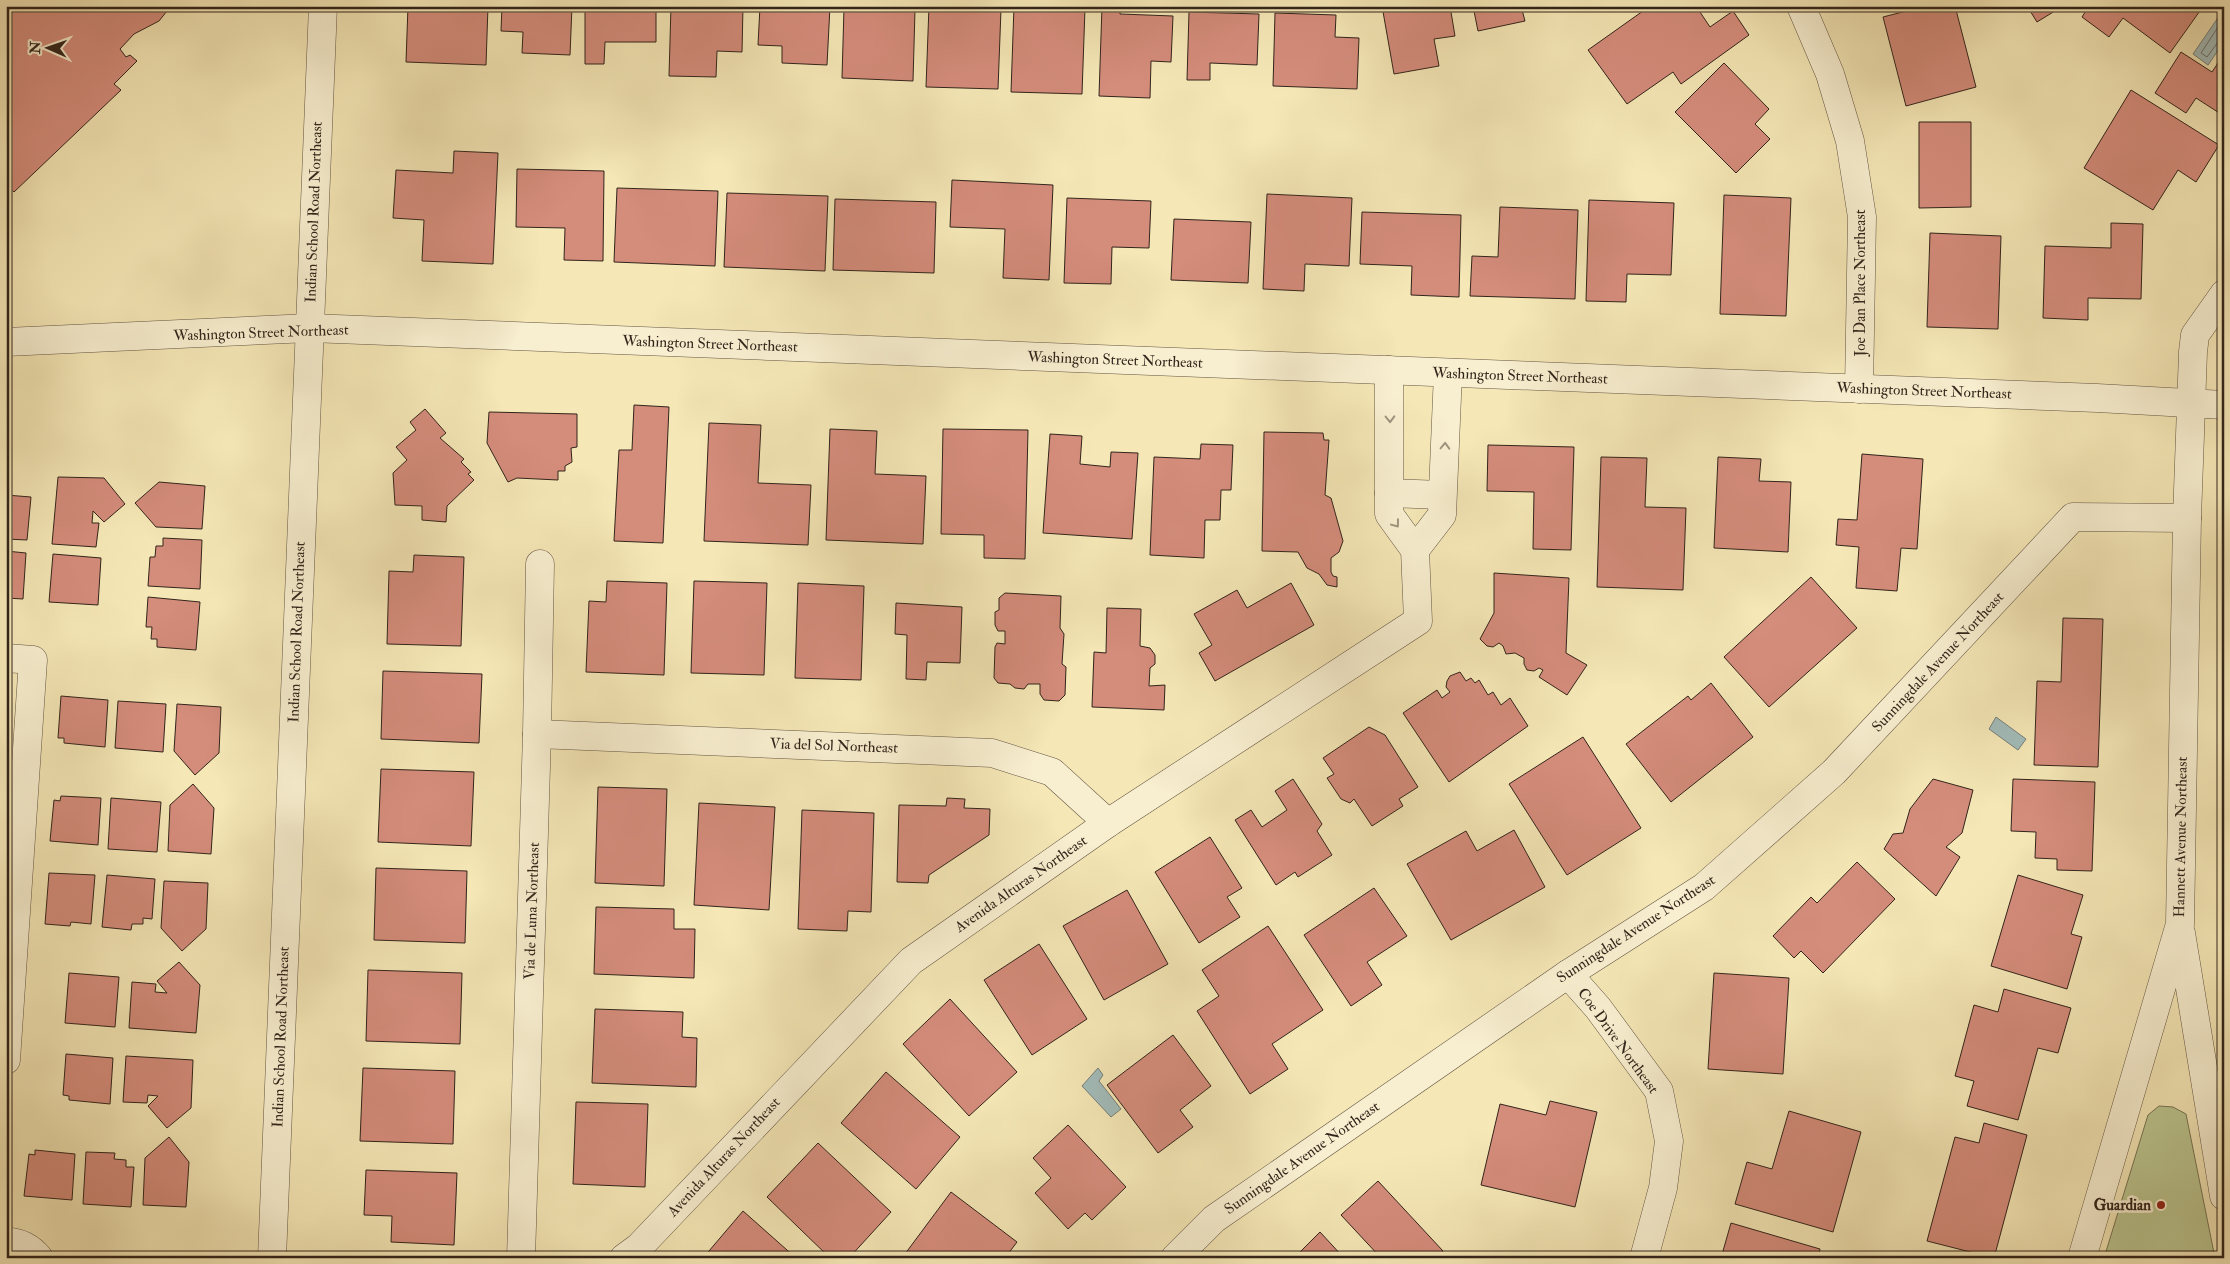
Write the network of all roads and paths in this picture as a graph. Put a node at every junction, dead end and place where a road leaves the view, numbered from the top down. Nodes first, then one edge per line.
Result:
1 (322, 6) edge
2 (1801, 6) edge
3 (2224, 294) edge
4 (310, 328) junction
5 (6, 342) edge
6 (1389, 370) junction
7 (1448, 373) junction
8 (1859, 388) junction
9 (2191, 403) junction
10 (2224, 405) edge
11 (1389, 493) junction
12 (1442, 495) junction
13 (2187, 518) junction
14 (1415, 550) junction
15 (540, 564) dead end
16 (6, 658) edge
17 (537, 734) junction
18 (1108, 823) junction
19 (2180, 924) junction
20 (1568, 974) junction
21 (6, 1060) edge
22 (2224, 1196) edge
23 (6, 1242) edge
24 (36, 1255) edge
25 (60, 1258) edge
26 (272, 1258) edge
27 (521, 1258) edge
28 (624, 1258) edge
29 (1175, 1258) edge
30 (1644, 1258) edge
31 (2082, 1258) edge

1 - 4 street, Indian School Road Northeast
2 - 8 street, Joe Dan Place Northeast
3 - 9 street
4 - 5 street, Washington Street Northeast
4 - 6 street, Washington Street Northeast
4 - 26 street, Indian School Road Northeast
6 - 7 street, Washington Street Northeast
6 -> 11 street
7 - 8 street, Washington Street Northeast
12 -> 7 street
8 - 9 street, Washington Street Northeast
9 - 10 street, Washington Street Northeast
9 - 13 street, Hannett Avenue Northeast
11 - 12 street
11 -> 14 street
12 - 14 street
13 - 19 street, Hannett Avenue Northeast
13 - 20 street, Sunningdale Avenue Northeast
14 - 18 street, Avenida Alturas Northeast
15 - 17 street, Via de Luna Northeast
16 - 21 street
17 - 18 street, Via del Sol Northeast
17 - 27 street, Via de Luna Northeast
18 - 28 street, Avenida Alturas Northeast
19 - 22 street
19 - 31 street, Hannett Avenue Northeast
20 - 29 street, Sunningdale Avenue Northeast
20 - 30 street, Coe Drive Northeast
23 - 24 street
24 - 25 street

